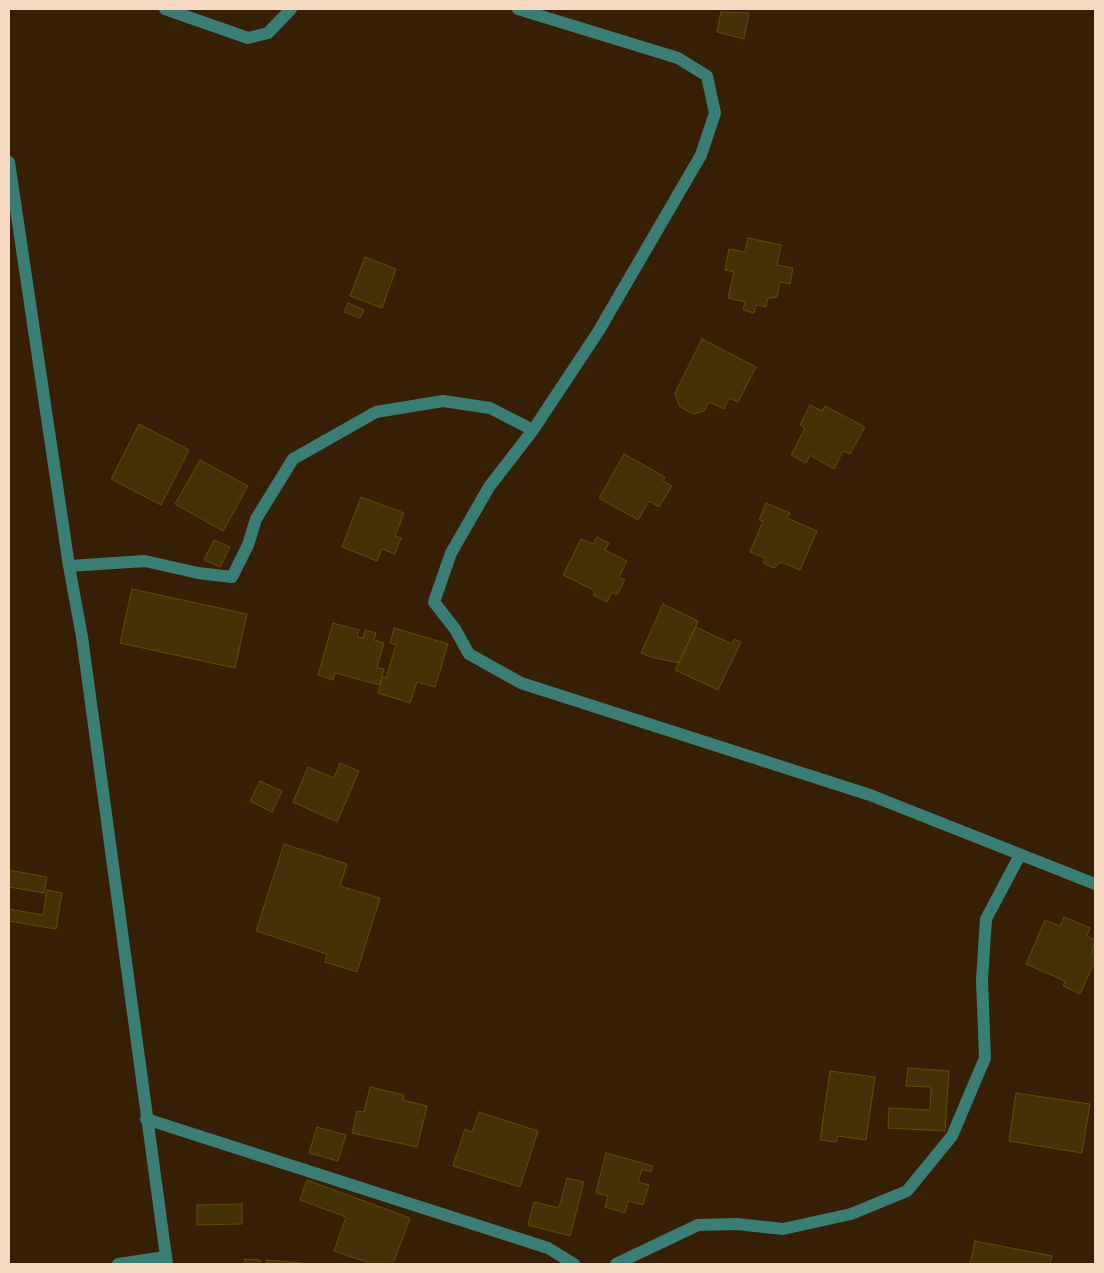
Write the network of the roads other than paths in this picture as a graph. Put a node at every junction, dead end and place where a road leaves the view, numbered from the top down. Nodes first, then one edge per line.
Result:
1 (165, 9) edge
2 (291, 9) edge
3 (518, 9) edge
4 (9, 162) edge
5 (533, 430) junction
6 (69, 566) junction
7 (1020, 854) junction
8 (1095, 884) edge
9 (146, 1119) junction
10 (167, 1261) edge
11 (118, 1264) edge
12 (574, 1264) edge
13 (616, 1264) edge

1 - 2 street
3 - 5 street
4 - 6 street
5 - 6 street
5 - 7 street
6 - 9 street
7 - 8 street
7 - 13 street
9 - 10 street
9 - 12 street
10 - 11 street

